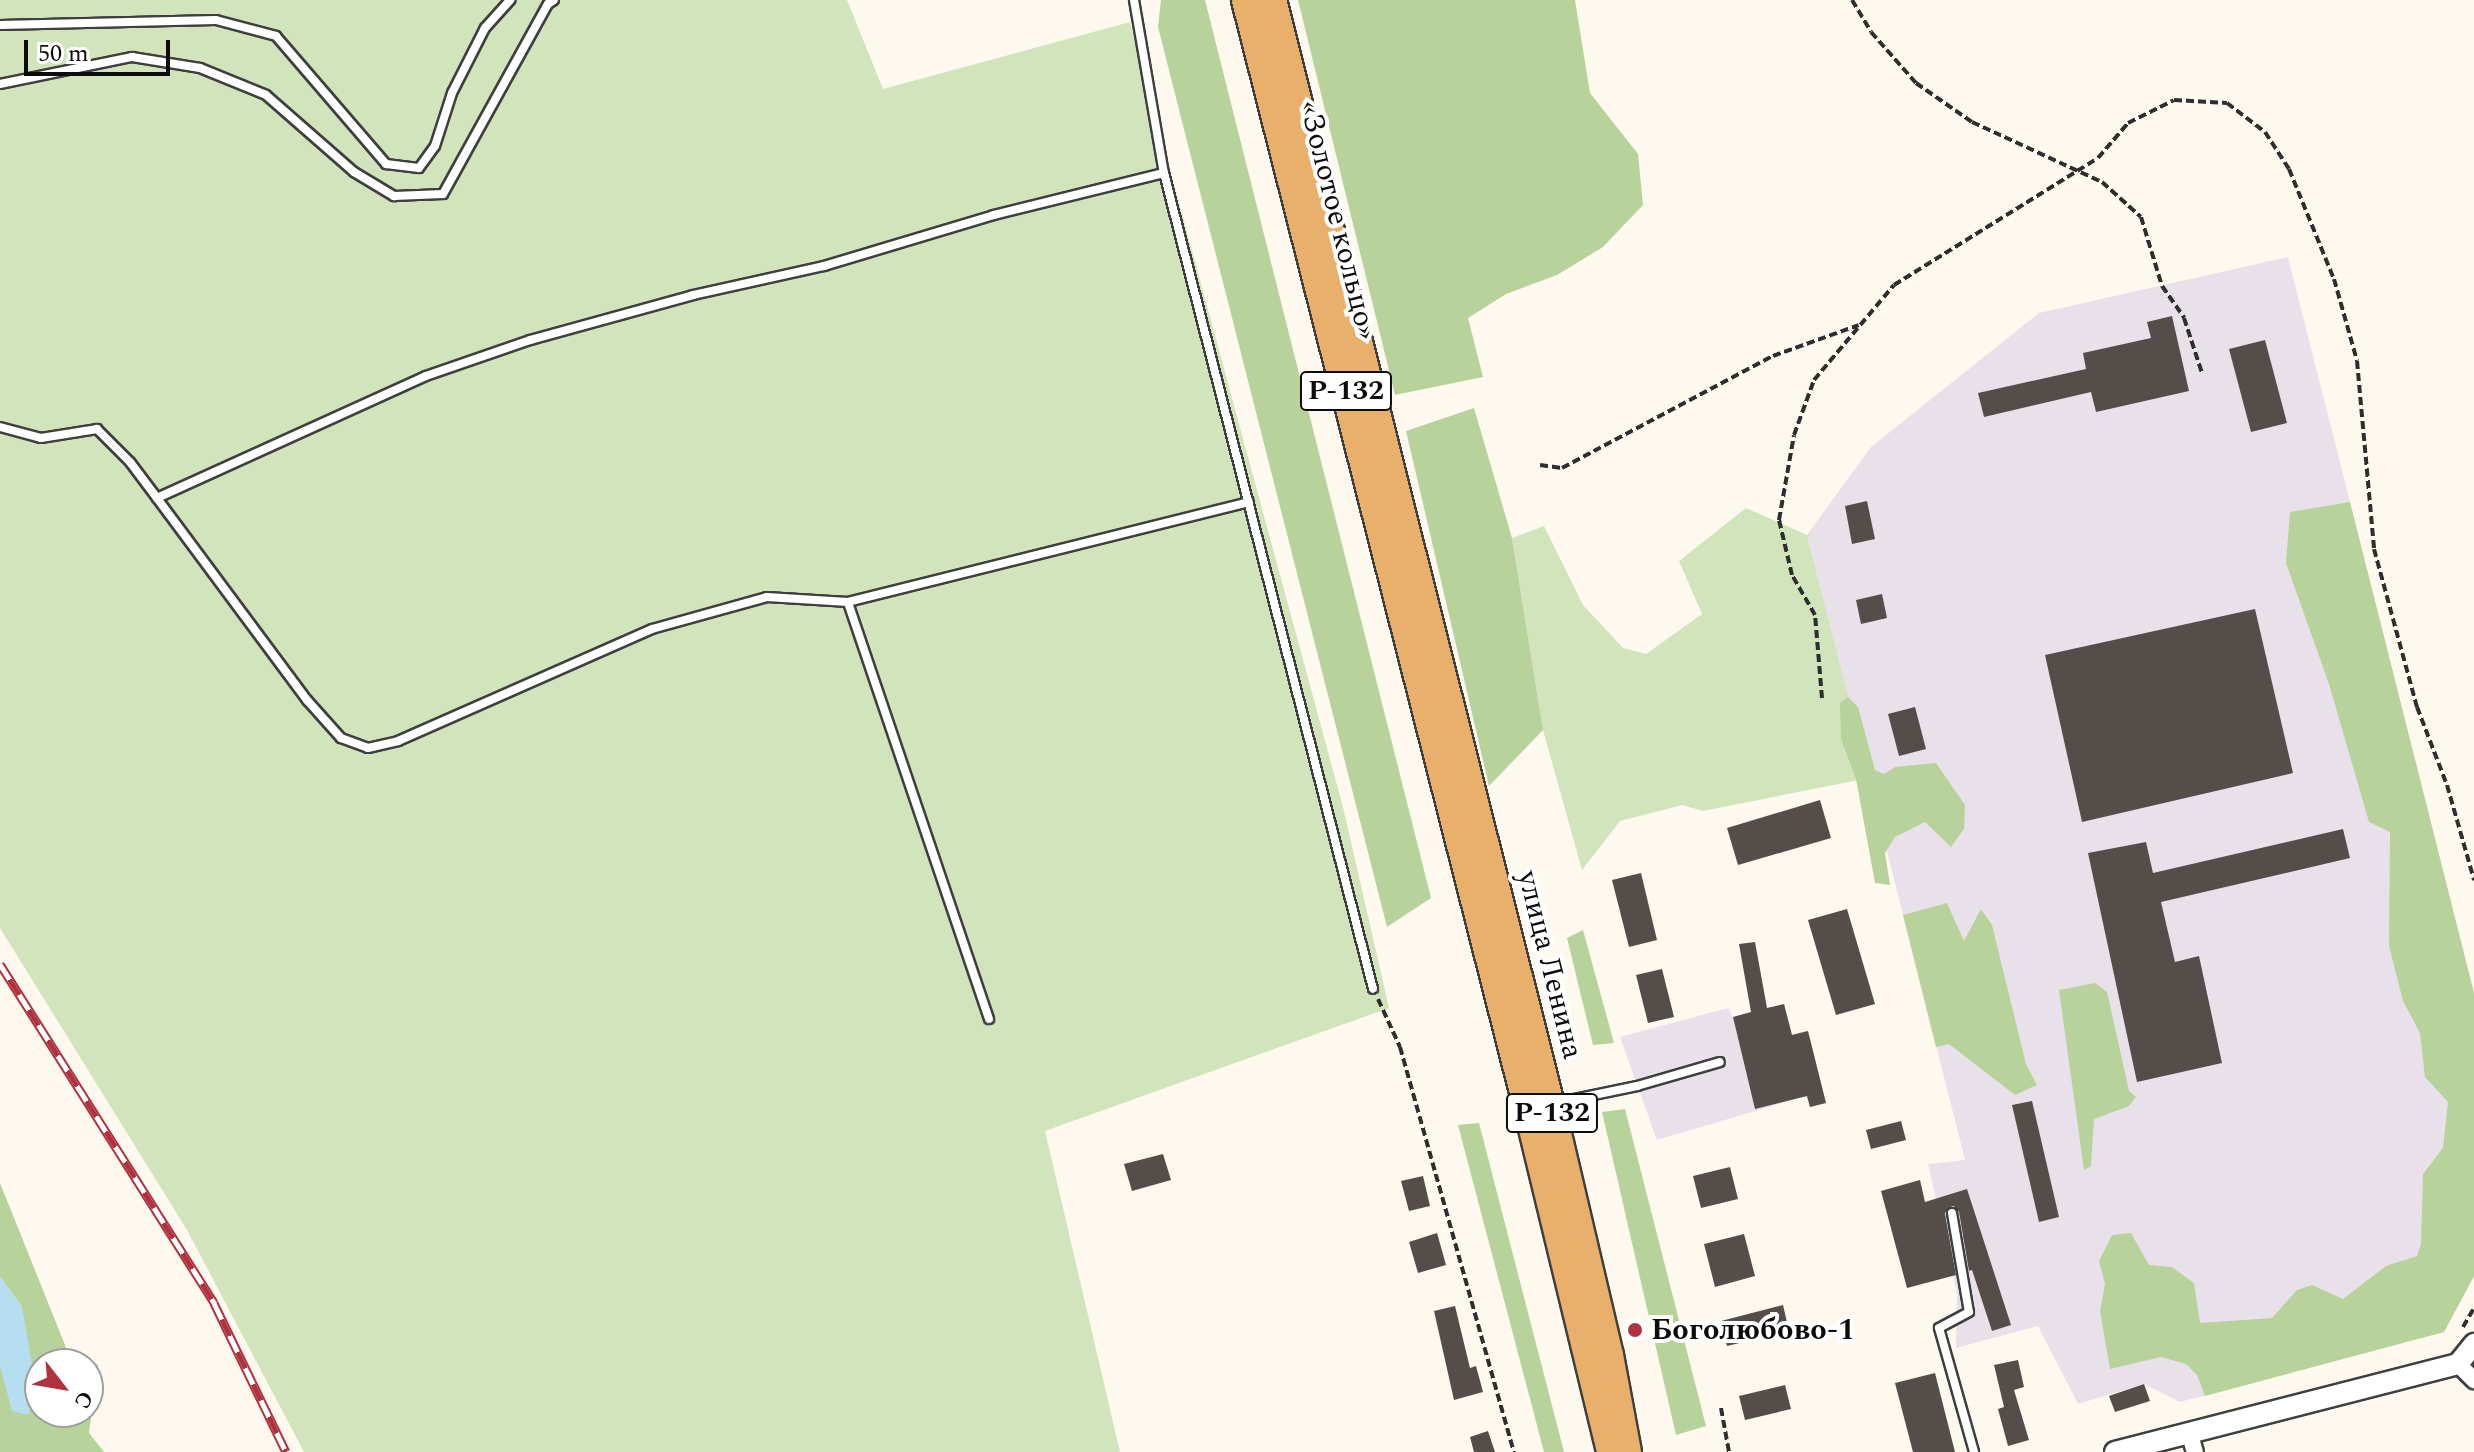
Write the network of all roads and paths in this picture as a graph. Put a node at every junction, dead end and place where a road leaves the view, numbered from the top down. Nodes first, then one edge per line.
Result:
1 (510, 0) edge
2 (554, 0) edge
3 (1134, 0) edge
4 (1246, 0) edge
5 (1272, 0) edge
6 (1852, 0) edge
7 (0, 25) edge
8 (0, 84) edge
9 (2075, 171) junction
10 (1164, 173) junction
11 (1861, 324) junction
12 (2202, 373) dead end
13 (0, 427) edge
14 (1540, 465) dead end
15 (157, 498) junction
16 (1249, 502) junction
17 (848, 602) junction
18 (1822, 698) dead end
19 (1456, 779) junction
20 (2474, 880) edge
21 (1373, 989) joint
22 (989, 1019) dead end
23 (1720, 1062) dead end
24 (1550, 1104) junction
25 (1952, 1213) dead end
26 (2474, 1344) edge
27 (2458, 1364) junction
28 (2474, 1380) edge
29 (1721, 1408) dead end
30 (2193, 1443) edge
31 (1514, 1452) edge
32 (1611, 1452) edge
33 (1627, 1452) edge
34 (1729, 1452) edge
35 (1974, 1452) edge
36 (2115, 1452) edge

1 - 7 lane
2 - 8 lane
3 - 10 lane
4 - 19 highway, «Золотое кольцо» / Р-132
5 - 19 highway, «Золотое кольцо» / Р-132
6 - 9 path
9 - 11 path
9 - 12 path
9 - 20 path
10 - 15 lane
10 - 16 lane
11 - 14 path
11 - 18 path
13 - 15 lane
15 - 17 lane
16 - 17 lane
16 - 21 lane
17 - 22 lane
19 - 24 highway, улица Ленина / Р-132
19 - 32 highway, улица Ленина / Р-132
21 - 31 path
23 - 24 lane
24 - 33 highway, улица Ленина / Р-132
25 - 35 lane
26 - 27 street
27 - 28 street
27 - 30 street
29 - 34 path
30 - 36 street

